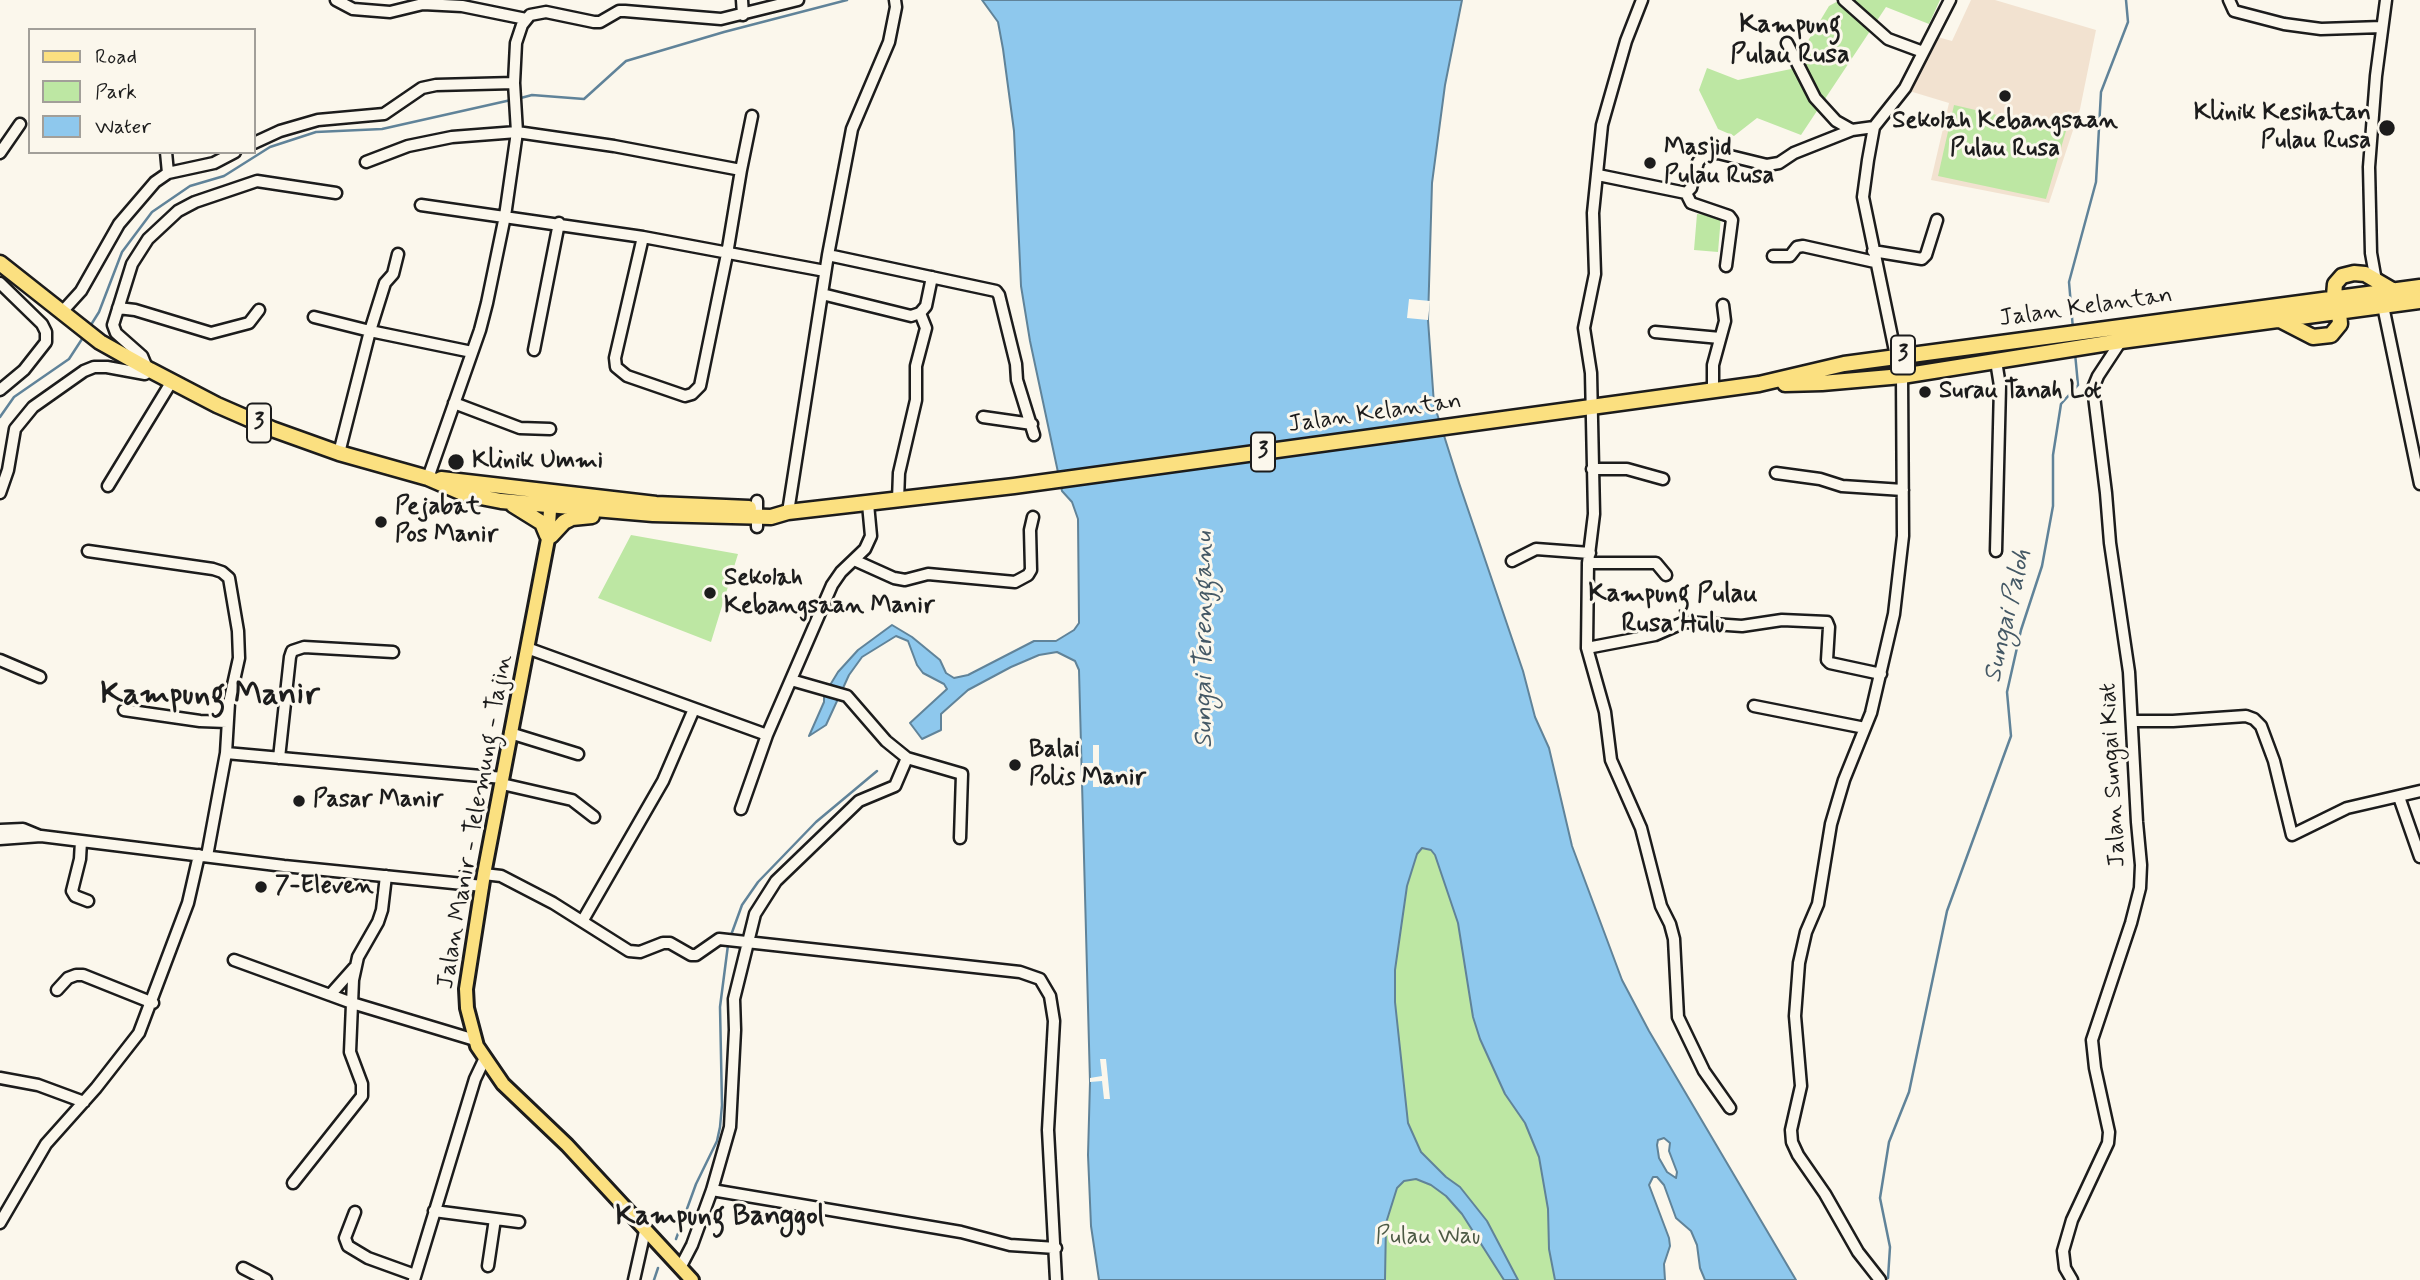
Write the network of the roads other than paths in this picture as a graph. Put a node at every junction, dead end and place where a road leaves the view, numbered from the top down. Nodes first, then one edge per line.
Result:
1 (336, 0) edge
2 (498, 0) edge
3 (742, 0) edge
4 (798, 0) edge
5 (1642, 0) edge
6 (1844, 0) edge
7 (1950, 0) edge
8 (2229, 0) edge
9 (2386, 0) edge
10 (895, 4) edge
11 (494, 11) junction
12 (743, 15) junction
13 (524, 22) junction
14 (2382, 27) junction
15 (1787, 43) dead end
16 (1923, 52) junction
17 (515, 87) junction
18 (752, 116) dead end
19 (20, 124) dead end
20 (1874, 127) junction
21 (1852, 130) junction
22 (517, 132) junction
23 (256, 142) edge
24 (0, 153) edge
25 (166, 154) edge
26 (231, 154) edge
27 (366, 162) dead end
28 (741, 170) junction
29 (168, 173) junction
30 (1598, 175) junction
31 (336, 193) dead end
32 (1686, 193) junction
33 (421, 205) dead end
34 (505, 216) junction
35 (1937, 220) dead end
36 (559, 223) junction
37 (643, 237) junction
38 (1873, 251) junction
39 (2371, 253) junction
40 (398, 254) dead end
41 (727, 254) junction
42 (828, 256) junction
43 (1773, 256) dead end
44 (1875, 262) junction
45 (0, 263) edge
46 (1726, 266) dead end
47 (825, 271) junction
48 (2354, 273) junction
49 (932, 278) junction
50 (2376, 281) junction
51 (0, 283) edge
52 (2420, 286) edge
53 (2394, 290) junction
54 (822, 294) junction
55 (2420, 295) edge
56 (2334, 296) junction
57 (2420, 301) edge
58 (1723, 305) dead end
59 (2383, 306) junction
60 (118, 307) junction
61 (2248, 309) junction
62 (259, 310) dead end
63 (2339, 311) junction
64 (920, 313) junction
65 (67, 317) junction
66 (314, 317) dead end
67 (2280, 320) junction
68 (370, 331) junction
69 (1655, 332) dead end
70 (1720, 338) junction
71 (2121, 341) junction
72 (534, 350) dead end
73 (472, 352) junction
74 (1896, 356) junction
75 (1996, 361) junction
76 (1844, 364) junction
77 (149, 369) junction
78 (1905, 375) junction
79 (172, 382) junction
80 (1759, 384) junction
81 (0, 390) edge
82 (1713, 390) junction
83 (454, 403) junction
84 (1592, 407) junction
85 (983, 417) dead end
86 (1032, 424) junction
87 (550, 429) dead end
88 (1034, 435) dead end
89 (2416, 451) edge
90 (339, 453) junction
91 (1592, 469) junction
92 (1776, 473) dead end
93 (428, 478) junction
94 (1663, 479) dead end
95 (2420, 484) edge
96 (108, 486) dead end
97 (1903, 490) junction
98 (0, 493) edge
99 (554, 500) junction
100 (898, 500) junction
101 (501, 501) junction
102 (868, 504) junction
103 (788, 512) junction
104 (757, 513) junction
105 (653, 514) junction
106 (1033, 517) dead end
107 (549, 537) junction
108 (88, 551) dead end
109 (1996, 551) dead end
110 (1589, 558) junction
111 (854, 560) junction
112 (1512, 561) dead end
113 (1666, 575) dead end
114 (527, 648) junction
115 (1587, 648) junction
116 (393, 652) dead end
117 (0, 660) edge
118 (1881, 674) junction
119 (40, 677) dead end
120 (791, 680) junction
121 (1754, 706) dead end
122 (694, 709) junction
123 (124, 710) dead end
124 (2132, 721) junction
125 (227, 722) junction
126 (1865, 728) junction
127 (510, 733) junction
128 (767, 735) junction
129 (226, 753) junction
130 (578, 754) dead end
131 (279, 758) junction
132 (907, 758) junction
133 (502, 781) junction
134 (2420, 790) edge
135 (2399, 797) junction
136 (741, 809) dead end
137 (594, 817) dead end
138 (3, 828) edge
139 (41, 836) junction
140 (960, 838) dead end
141 (0, 839) edge
142 (80, 841) junction
143 (203, 855) junction
144 (2420, 857) edge
145 (386, 876) junction
146 (484, 880) junction
147 (89, 901) dead end
148 (583, 920) junction
149 (744, 943) junction
150 (234, 960) dead end
151 (354, 968) junction
152 (57, 990) dead end
153 (330, 995) junction
154 (153, 1003) junction
155 (352, 1003) junction
156 (475, 1040) junction
157 (485, 1058) junction
158 (0, 1078) edge
159 (84, 1102) junction
160 (1730, 1108) dead end
161 (293, 1183) dead end
162 (712, 1190) junction
163 (434, 1211) junction
164 (355, 1212) dead end
165 (495, 1219) junction
166 (519, 1222) dead end
167 (0, 1223) edge
168 (645, 1231) junction
169 (1056, 1248) junction
170 (488, 1266) dead end
171 (243, 1268) dead end
172 (680, 1268) junction
173 (414, 1278) edge
174 (266, 1280) edge
175 (634, 1280) edge
176 (692, 1280) edge
177 (1056, 1280) edge
178 (1880, 1280) edge
179 (2072, 1280) edge

1 - 11 street
2 - 11 street
3 - 12 street
4 - 12 street
5 - 30 street
6 - 16 street
7 - 16 street
8 - 14 street
9 - 14 street
10 - 42 street
11 - 13 street
12 - 13 street
13 - 17 street
14 - 39 street
15 - 21 street
16 - 20 street
17 - 22 street
17 - 23 street
18 - 28 street
19 - 24 street
20 - 21 street
20 - 38 street
21 - 32 street
22 - 27 street
22 - 28 street
22 - 34 street
25 - 29 street
26 - 29 street
28 - 41 street
29 - 65 street
30 - 32 street
30 - 84 street
31 - 60 street
32 - 46 street
33 - 34 street
34 - 36 street
34 - 73 street
35 - 38 street
36 - 37 street
36 - 72 street
37 - 41 street
37 - 41 street
38 - 44 street
39 - 48 street
39 - 50 street
40 - 68 street
41 - 47 street
42 - 47 street
42 - 49 street
43 - 44 street
44 - 74 street
45 - 65 highway, Jalan Kelantan / 3
47 - 54 street
48 - 50 highway
48 - 56 highway
49 - 64 street
49 - 86 street
50 - 53 highway
51 - 81 street
52 - 53 highway, Jalan Kelantan / 3
53 - 56 highway, Jalan Kelantan / 3
54 - 64 street
54 - 103 street
55 - 56 highway
56 - 61 highway, Jalan Kelantan / 3
57 - 59 highway, Jalan Kelantan / 3
58 - 70 street
59 - 63 highway, Jalan Kelantan / 3
59 - 89 street
60 - 62 street
60 - 77 street
61 - 63 highway
61 - 74 highway, Jalan Kelantan / 3
63 - 67 highway, Jalan Kelantan / 3
63 - 67 highway
64 - 100 street
65 - 77 highway, Jalan Kelantan / 3
66 - 68 street
67 - 71 highway, Jalan Kelantan / 3
68 - 73 street
68 - 90 street
69 - 70 street
70 - 82 street
71 - 75 highway, Jalan Kelantan / 3
71 - 124 street, Jalan Sungai Kiat
73 - 83 street
74 - 76 highway, Jalan Kelantan / 3
75 - 78 highway, Jalan Kelantan / 3
75 - 109 street
76 - 78 highway
76 - 80 highway, Jalan Kelantan / 3
77 - 79 highway, Jalan Kelantan / 3
77 - 98 street
78 - 80 highway, Jalan Kelantan / 3
78 - 97 street
79 - 90 highway, Jalan Kelantan / 3
79 - 96 street
80 - 82 highway, Jalan Kelantan / 3
82 - 84 highway, Jalan Kelantan / 3
83 - 87 street
83 - 93 street
84 - 91 street
84 - 100 highway, Jalan Kelantan / 3
85 - 86 street
86 - 88 street
89 - 95 street
90 - 93 highway, Jalan Kelantan / 3
91 - 94 street
91 - 110 street
92 - 97 street
93 - 99 highway, Jalan Kelantan / 3
93 - 101 highway, Jalan Kelantan / 3
97 - 118 street
99 - 101 highway, Jalan Kelantan / 3
99 - 104 highway, Jalan Kelantan / 3
99 - 105 highway, Jalan Kelantan / 3
99 - 107 main road, Jalan Manir - Telemung - Tajin
100 - 102 highway, Jalan Kelantan / 3
101 - 107 highway
102 - 103 highway, Jalan Kelantan / 3
102 - 111 street
103 - 104 highway, Jalan Kelantan / 3
104 - 105 highway, Jalan Kelantan / 3
105 - 107 highway
106 - 111 street
107 - 114 main road, Jalan Manir - Telemung - Tajin
108 - 125 street
110 - 112 street
110 - 113 street
110 - 115 street
111 - 120 street
114 - 122 street
114 - 127 main road, Jalan Manir - Telemung - Tajin
115 - 118 street
115 - 160 street
116 - 131 street
117 - 119 street
118 - 126 street
120 - 128 street
120 - 132 street
121 - 126 street
122 - 128 street
122 - 148 street
123 - 125 street
124 - 135 street
124 - 179 street, Jalan Sungai Kiat
125 - 129 street
126 - 178 street
127 - 130 street
127 - 133 main road, Jalan Manir - Telemung - Tajin
128 - 136 street
129 - 131 street
129 - 143 street
131 - 133 street
132 - 140 street
132 - 149 street
133 - 137 street
133 - 146 main road, Jalan Manir - Telemung - Tajin
134 - 135 street
135 - 144 street
138 - 139 street
139 - 141 street
139 - 142 street
142 - 143 street
142 - 147 street
143 - 145 street
143 - 154 street
145 - 146 street
145 - 151 street
146 - 148 street
146 - 156 main road, Jalan Manir - Telemung - Tajin
148 - 149 street
149 - 162 street
149 - 169 street
150 - 153 street
151 - 153 street
151 - 155 street
152 - 154 street
153 - 155 street
154 - 159 street
155 - 156 street
155 - 161 street
156 - 157 main road, Jalan Manir - Telemung - Tajin
157 - 163 street
157 - 168 main road, Jalan Manir - Telemung - Tajin
158 - 159 street
159 - 167 street
162 - 169 street
162 - 172 street
163 - 165 street
163 - 173 street
164 - 173 street
165 - 166 street
165 - 170 street
168 - 172 main road, Jalan Manir - Telemung - Tajin
168 - 175 street
169 - 177 street
171 - 174 street
172 - 176 main road, Jalan Manir - Telemung - Tajin

